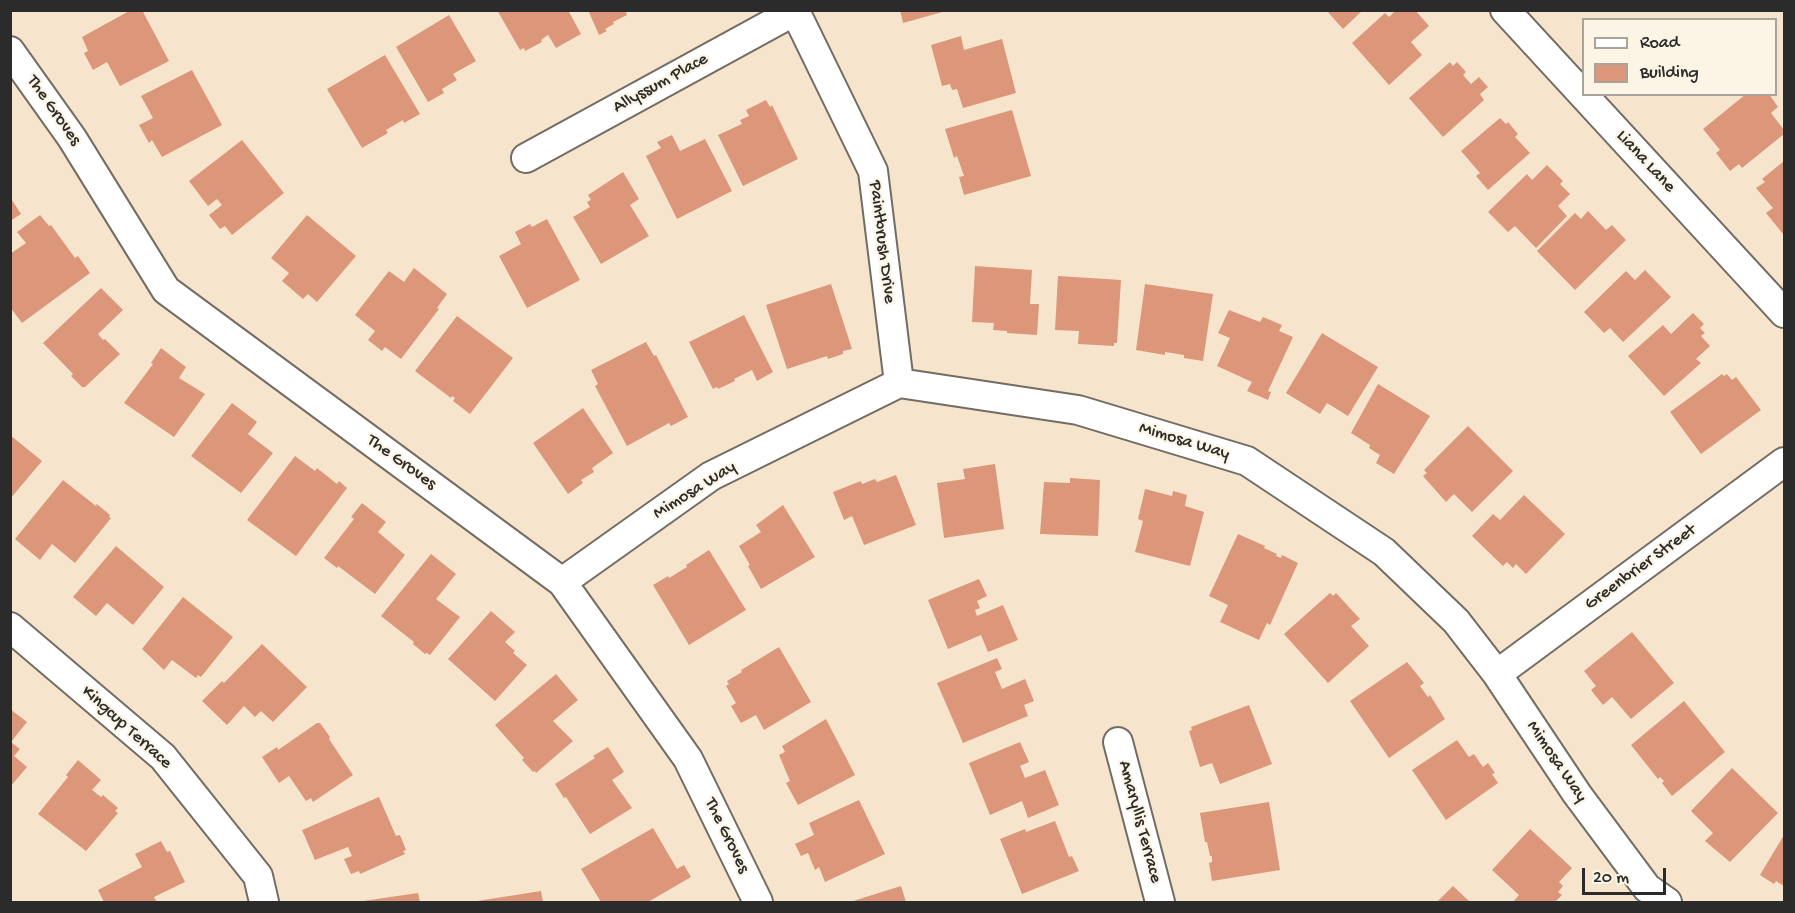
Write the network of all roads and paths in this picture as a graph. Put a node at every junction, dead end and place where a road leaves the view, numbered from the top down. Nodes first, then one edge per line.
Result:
1 (795, 10) edge
2 (1505, 10) edge
3 (10, 51) edge
4 (1582, 93) edge
5 (1584, 96) edge
6 (526, 158) dead end
7 (1785, 313) edge
8 (899, 383) junction
9 (1785, 462) edge
10 (562, 582) junction
11 (10, 627) edge
12 (1497, 674) junction
13 (1118, 742) dead end
14 (1650, 898) edge
15 (264, 903) edge
16 (758, 903) edge
17 (1160, 903) edge

1 - 6 street, Allyssum Place
1 - 8 street, Paintbrush Drive
2 - 4 street, Liana Lane
3 - 10 street, The Groves
5 - 7 street, Liana Lane
8 - 10 street, Mimosa Way
8 - 12 street, Mimosa Way
9 - 12 street, Greenbrier Street
10 - 16 street, The Groves
11 - 15 street, Kingcup Terrace
12 - 14 street, Mimosa Way
13 - 17 street, Amaryllis Terrace

